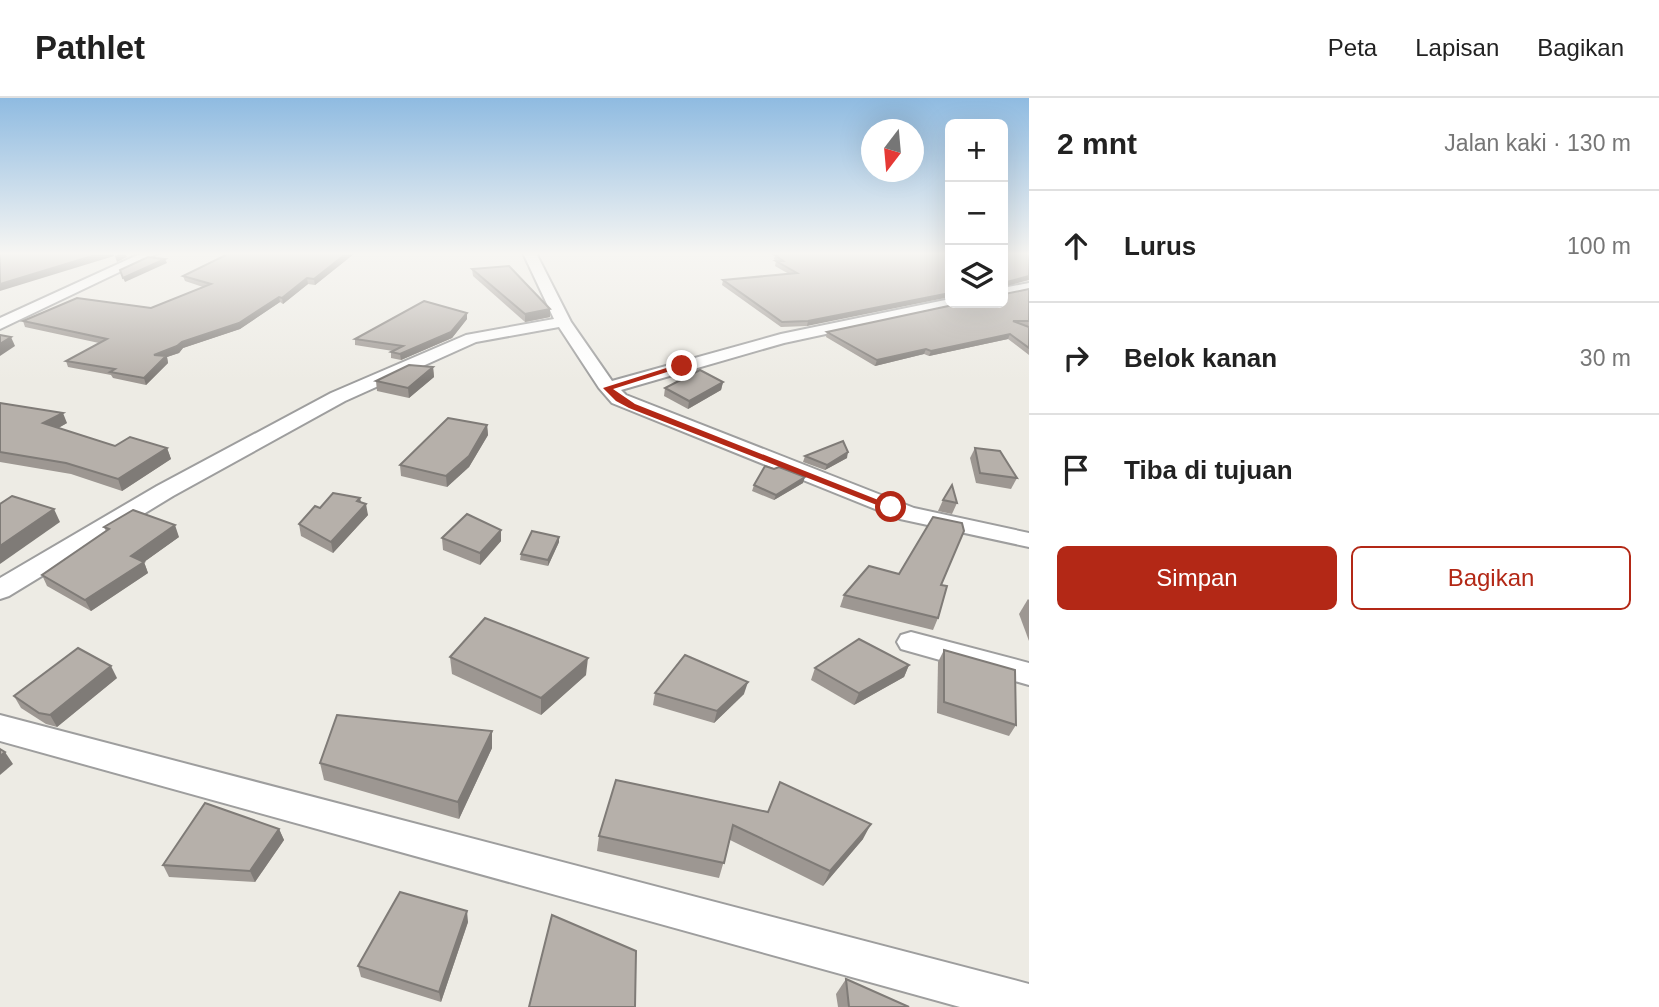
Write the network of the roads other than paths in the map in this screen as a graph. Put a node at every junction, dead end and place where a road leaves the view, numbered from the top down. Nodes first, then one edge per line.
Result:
1 (62, 295) edge
2 (550, 295) edge
3 (945, 304) edge
4 (563, 322) junction
5 (0, 324) edge
6 (608, 388) junction
7 (1029, 540) edge
8 (0, 590) edge
9 (911, 642) dead end
10 (1029, 674) edge
11 (0, 728) edge
12 (1029, 1005) edge

1 - 5 street
2 - 4 street
3 - 6 street
4 - 6 street
4 - 8 street
6 - 7 street
9 - 10 street
11 - 12 street

